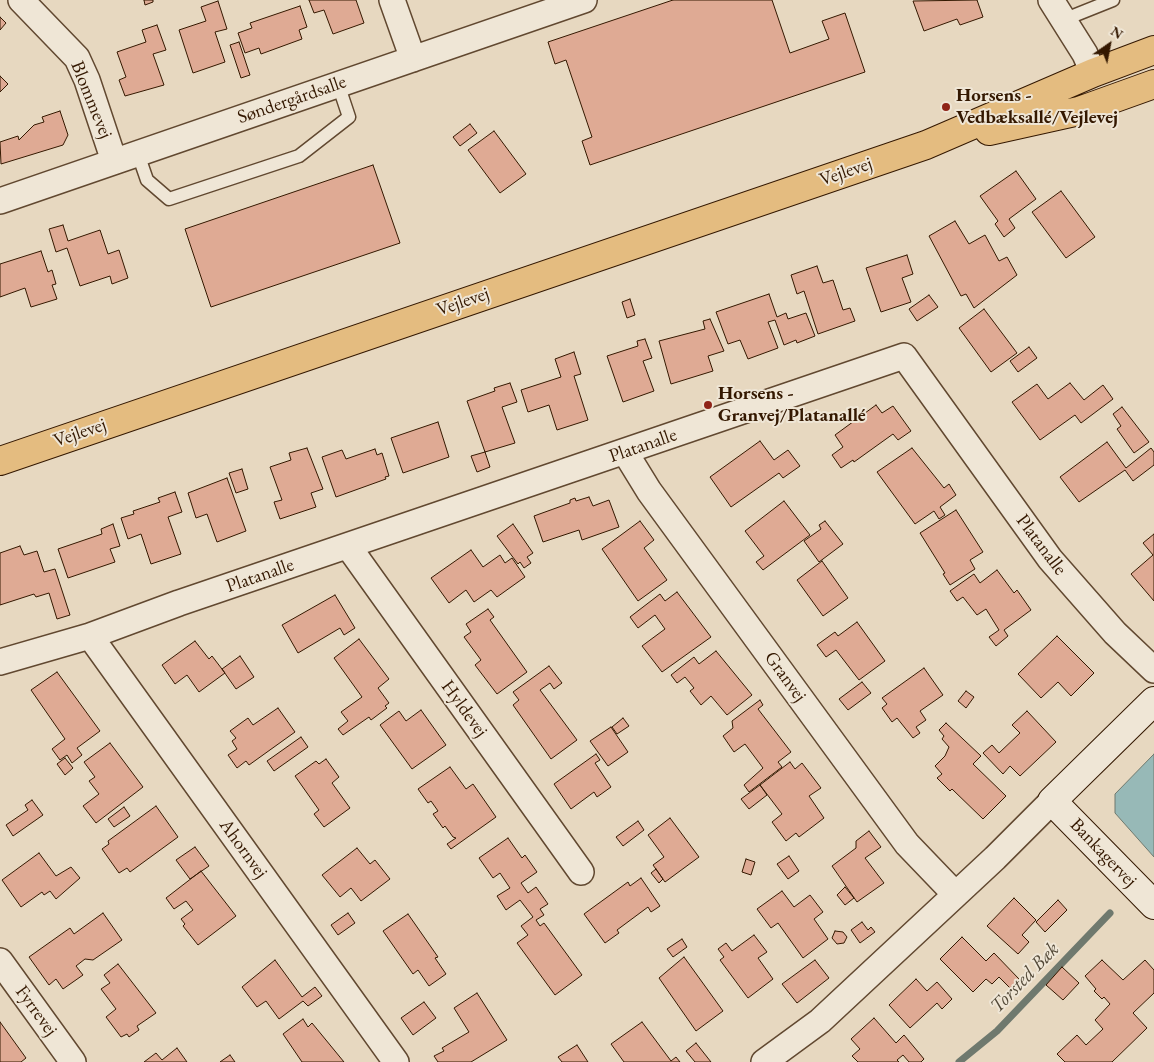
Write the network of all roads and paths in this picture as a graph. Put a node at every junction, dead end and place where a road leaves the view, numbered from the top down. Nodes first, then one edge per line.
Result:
1 (21, 0) edge
2 (392, 0) edge
3 (584, 0) edge
4 (1114, 0) edge
5 (1057, 10) edge
6 (1154, 50) edge
7 (413, 59) junction
8 (1094, 73) junction
9 (338, 84) junction
10 (1154, 84) edge
11 (926, 145) junction
12 (138, 154) junction
13 (114, 162) junction
14 (0, 200) edge
15 (625, 452) junction
16 (0, 461) edge
17 (348, 546) junction
18 (90, 636) junction
19 (0, 662) edge
20 (1154, 670) edge
21 (1154, 701) edge
22 (1052, 801) junction
23 (581, 872) dead end
24 (955, 894) junction
25 (1154, 906) edge
26 (0, 961) edge
27 (73, 1062) edge
28 (396, 1062) edge
29 (764, 1062) edge

1 - 13 street, Blommevej
2 - 7 street
3 - 7 street, Søndergårdsalle
4 - 5 lane
5 - 8 street
6 - 8 main road, Vejlevej
7 - 9 street, Søndergårdsalle
8 - 11 main road, Vejlevej
9 - 12 street, Søndergårdsalle
9 - 12 lane
10 - 11 main road, Vejlevej
11 - 16 main road, Vejlevej
12 - 13 street, Søndergårdsalle
13 - 14 street, Søndergårdsalle
15 - 17 street, Platanalle
15 - 20 street, Platanalle
15 - 24 street, Granvej
17 - 18 street, Platanalle
17 - 23 street, Hyldevej
18 - 19 street, Platanalle
18 - 28 street, Ahornvej
21 - 22 street
22 - 24 street
22 - 25 street, Bankagervej
24 - 29 street
26 - 27 street, Fyrrevej

